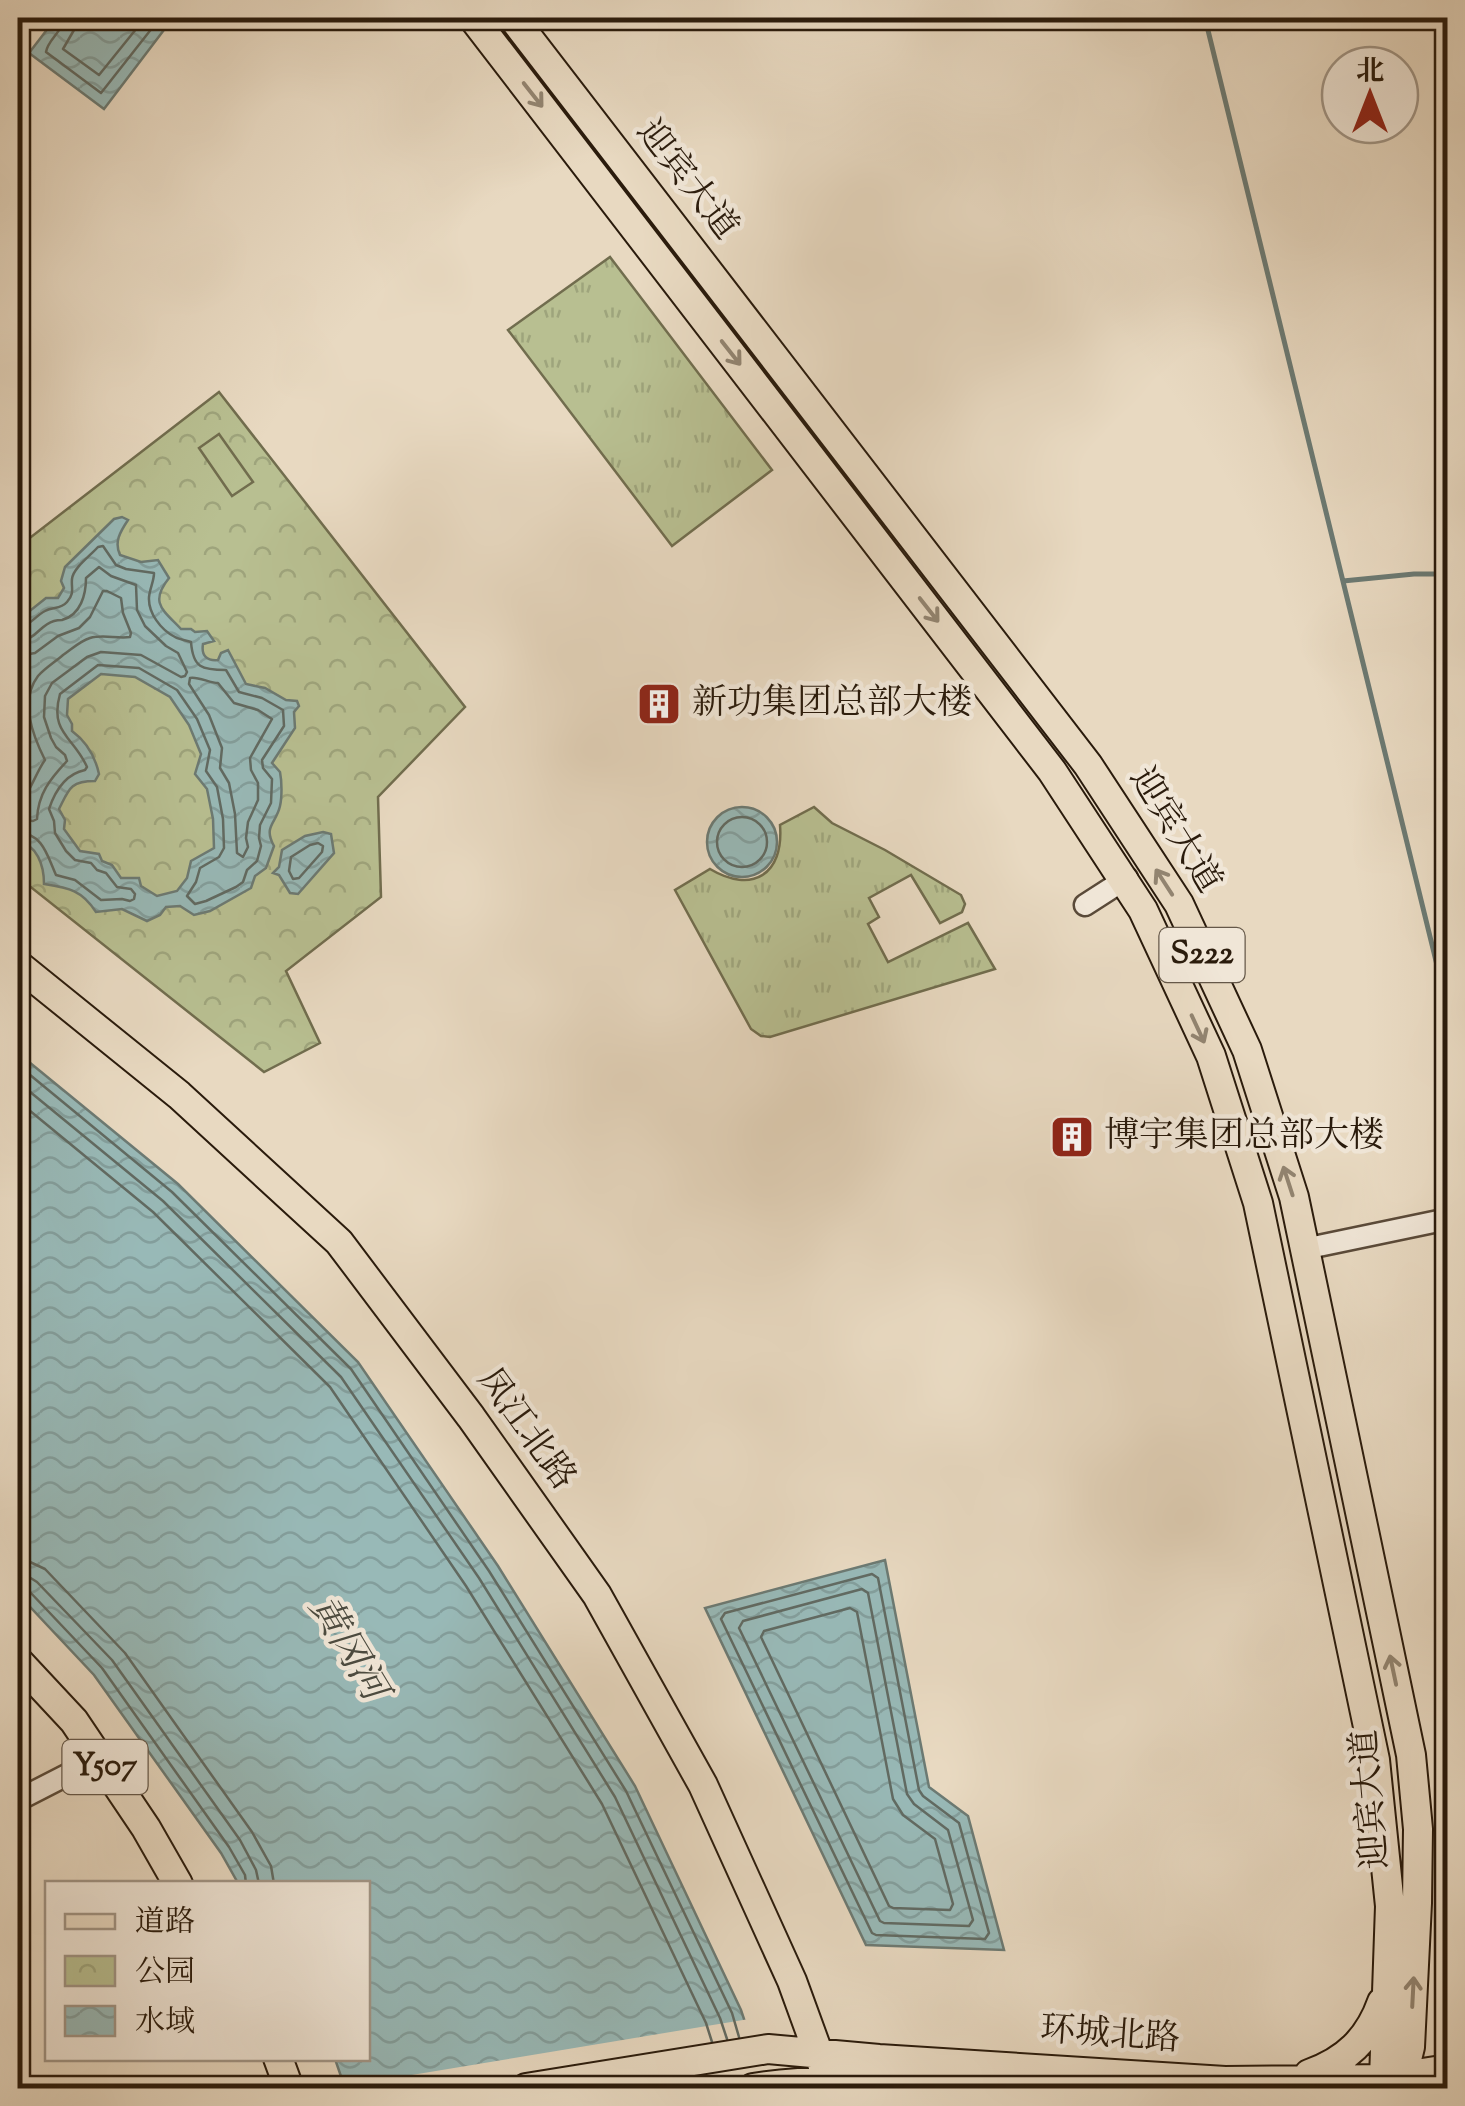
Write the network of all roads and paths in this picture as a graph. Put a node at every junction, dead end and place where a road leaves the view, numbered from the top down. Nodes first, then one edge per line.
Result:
1 (473, 18) edge
2 (513, 18) edge
3 (615, 150) junction
4 (589, 168) junction
5 (1088, 765) junction
6 (1060, 784) junction
7 (1127, 878) dead end
8 (1085, 905) dead end
9 (1201, 952) junction
10 (18, 965) edge
11 (1169, 966) junction
12 (1270, 1122) junction
13 (1236, 1133) junction
14 (1448, 1219) edge
15 (1304, 1249) junction
16 (1318, 1319) junction
17 (1283, 1326) junction
18 (18, 1661) edge
19 (110, 1753) dead end
20 (18, 1800) edge
21 (176, 1881) edge
22 (1388, 1976) junction
23 (818, 2053) junction
24 (279, 2061) edge
25 (1448, 2069) edge
26 (1284, 2080) junction
27 (1392, 2084) edge
28 (767, 2086) edge
29 (830, 2086) edge
30 (289, 2088) edge
31 (526, 2088) edge
32 (964, 2088) edge

1 -> 4 main road, 迎宾大道 / S222
2 - 3 main road, 迎宾大道 / S222
3 - 4 main road
3 - 5 main road, 迎宾大道 / S222
4 -> 6 main road, 迎宾大道 / S222
5 - 6 main road
9 -> 5 main road, 迎宾大道 / S222
6 - 11 main road, 迎宾大道 / S222
7 - 8 street
9 - 11 main road
9 - 12 main road, 迎宾大道 / S222
10 - 23 main road, 凤江北路
11 -> 13 main road, 迎宾大道 / S222
12 - 13 main road
15 -> 12 main road, 迎宾大道 / S222
13 - 17 main road, 迎宾大道 / S222
14 - 15 street
15 - 16 main road, 迎宾大道 / S222
16 - 17 main road
27 -> 16 main road, 迎宾大道 / S222
17 - 22 main road, 迎宾大道 / S222
18 - 21 main road, Y507
19 - 20 street
22 - 26 main road
22 - 27 main road, 迎宾大道 / S222
23 - 26 main road, 环城北路
23 - 29 main road, 凤江北路
23 - 31 main road, 环城北路
24 - 30 main road
25 - 27 main road, 环城北路
26 - 27 main road, 环城北路
28 - 29 main road
29 - 32 main road

